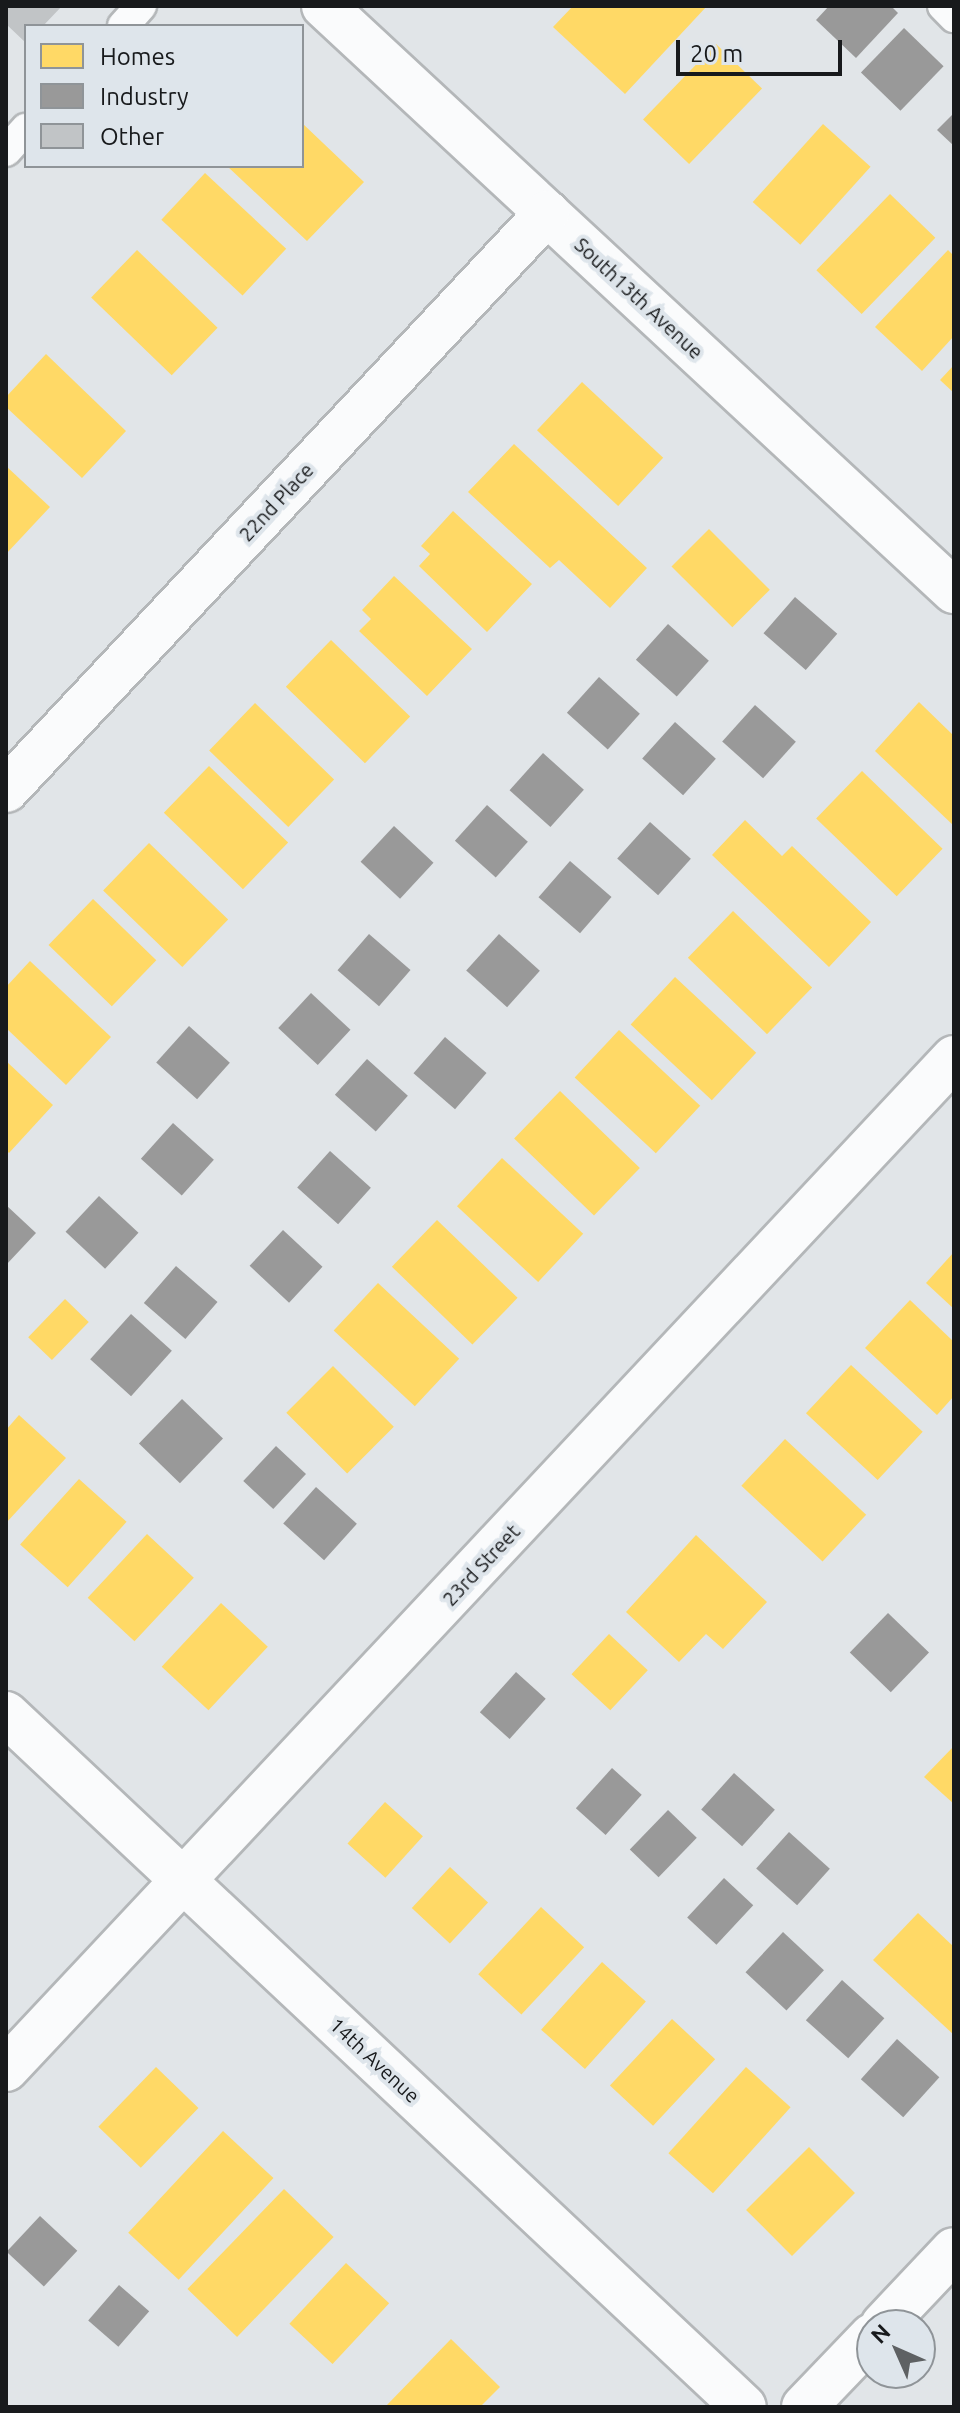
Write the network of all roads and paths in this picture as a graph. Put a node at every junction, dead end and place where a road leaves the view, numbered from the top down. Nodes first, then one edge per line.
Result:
1 (141, 6) edge
2 (324, 6) edge
3 (943, 6) edge
4 (954, 17) edge
5 (125, 24) edge
6 (24, 131) edge
7 (6, 151) edge
8 (547, 213) junction
9 (954, 591) edge
10 (6, 790) edge
11 (954, 1058) edge
12 (6, 1714) edge
13 (184, 1880) junction
14 (6, 2069) edge
15 (954, 2250) edge
16 (898, 2309) edge
17 (856, 2353) edge
18 (744, 2407) edge
19 (804, 2407) edge

1 - 5 lane
2 - 8 street, South13th Avenue
3 - 4 lane
6 - 7 lane
8 - 9 street, South13th Avenue
8 - 10 street, 22nd Place
11 - 13 street, 23rd Street
12 - 13 street, 14th Avenue
13 - 14 street, 23rd Street
13 - 18 street, 14th Avenue
15 - 16 street
17 - 19 street

